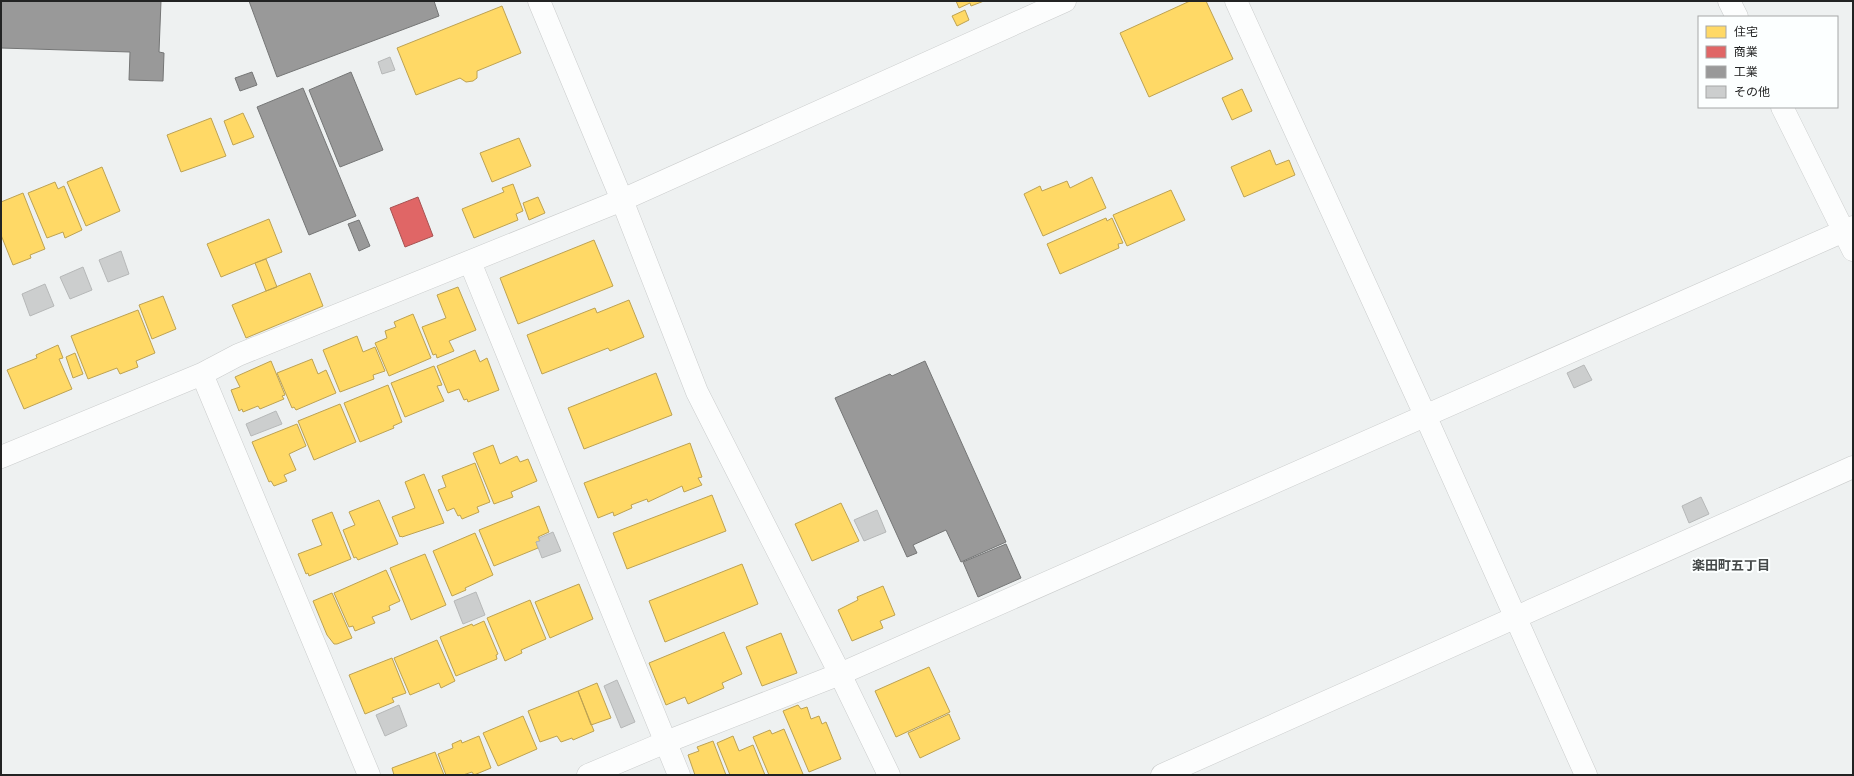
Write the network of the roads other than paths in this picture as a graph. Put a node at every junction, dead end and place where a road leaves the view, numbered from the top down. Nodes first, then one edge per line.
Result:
1 (539, 1) edge
2 (1065, 1) edge
3 (1236, 1) edge
4 (1729, 1) edge
5 (1736, 16) edge
6 (1783, 108) edge
7 (622, 200) junction
8 (1850, 236) edge
9 (470, 262) junction
10 (202, 374) junction
11 (1425, 415) junction
12 (1, 457) edge
13 (1853, 467) edge
14 (1515, 617) junction
15 (840, 674) junction
16 (666, 742) junction
17 (369, 775) edge
18 (588, 775) edge
19 (679, 775) edge
20 (889, 775) edge
21 (1162, 775) edge
22 (1586, 775) edge

1 - 7 street
2 - 7 street
3 - 11 street
4 - 5 street
6 - 8 street
7 - 9 street
7 - 15 street
8 - 11 street
9 - 10 street
9 - 16 street
10 - 12 street
10 - 17 street
11 - 14 street
11 - 15 street
13 - 14 street
14 - 21 street
14 - 22 street
15 - 16 street
15 - 20 street
16 - 18 street
16 - 19 street

